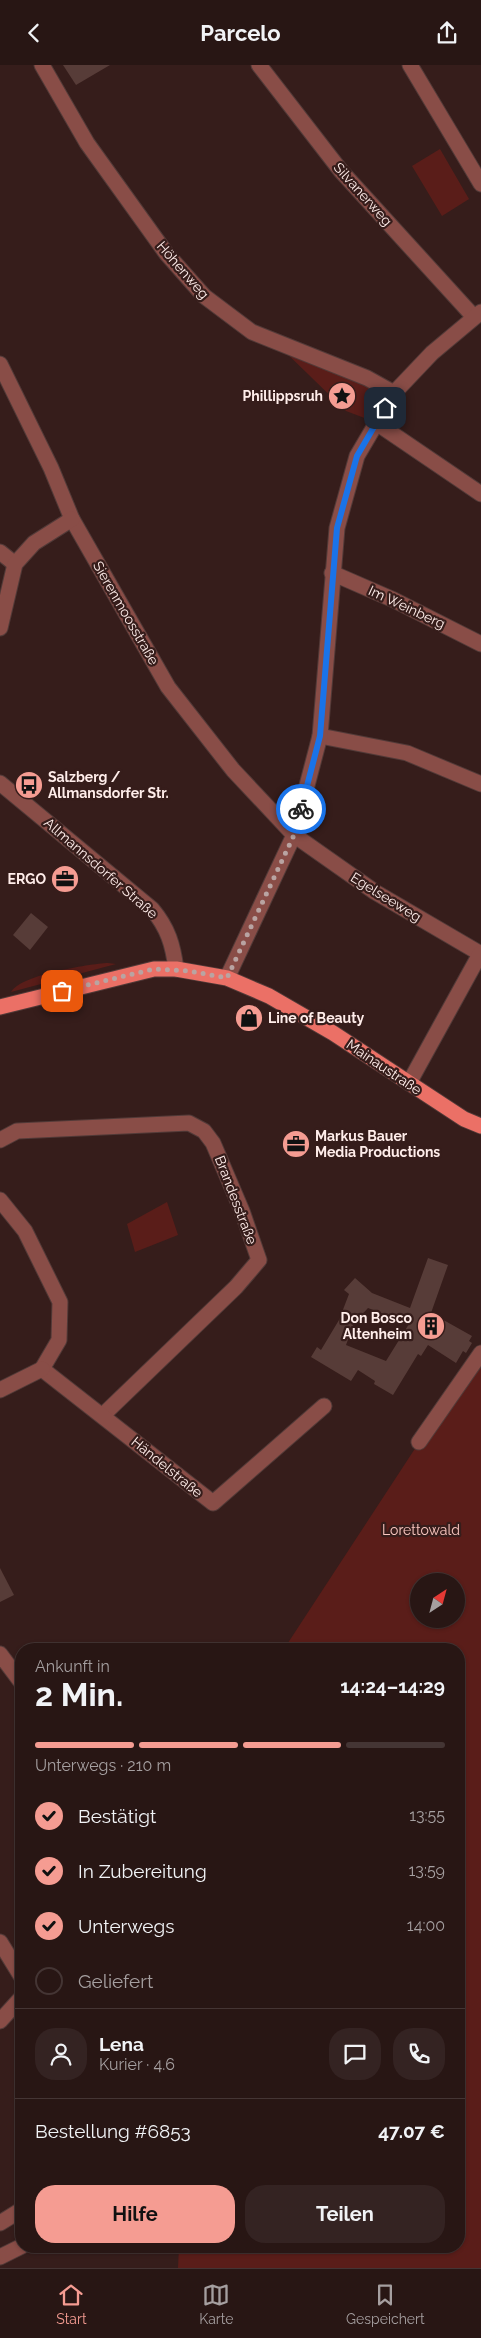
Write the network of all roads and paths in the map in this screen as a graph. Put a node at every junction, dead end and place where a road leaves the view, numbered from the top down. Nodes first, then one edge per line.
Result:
1 (42, 65) edge
2 (259, 65) edge
3 (410, 65) edge
4 (481, 184) edge
5 (478, 315) edge
6 (0, 364) edge
7 (394, 393) junction
8 (375, 422) junction
9 (481, 494) edge
10 (72, 519) junction
11 (0, 552) edge
12 (14, 564) junction
13 (332, 573) junction
14 (0, 628) edge
15 (481, 644) edge
16 (320, 736) junction
17 (481, 784) edge
18 (2, 789) edge
19 (294, 835) junction
20 (480, 954) edge
21 (176, 969) junction
22 (227, 978) junction
23 (0, 1007) edge
24 (409, 1083) junction
25 (481, 1126) edge
26 (0, 1140) edge
27 (0, 1200) edge
28 (481, 1353) edge
29 (42, 1369) junction
30 (0, 1390) edge
31 (324, 1405) dead end
32 (103, 1415) junction
33 (419, 1442) dead end
34 (0, 1654) edge
35 (15, 1675) edge
36 (0, 1942) edge
37 (15, 1966) edge
38 (15, 2005) edge
39 (0, 2021) edge
40 (15, 2214) edge
41 (0, 2223) edge
42 (15, 2249) edge
43 (0, 2256) edge

1 - 7 street, Höhenweg
2 - 5 street, Silvanerweg
3 - 4 street
5 - 7 street
6 - 10 street, Sierenmoosstraße
7 - 8 street
8 - 9 street
8 - 13 street
10 - 12 street
10 - 19 street, Sierenmoosstraße
11 - 12 street
12 - 14 street
13 - 15 street, Im Weinberg
13 - 16 street
16 - 17 street
16 - 19 street
18 - 21 street, Allmannsdorfer Straße
19 - 20 street, Egelseeweg
19 - 22 street
20 - 24 street
21 - 22 main road, Mainaustraße
21 - 23 main road, Mainaustraße
22 - 24 main road, Mainaustraße
24 - 25 main road, Mainaustraße
26 - 32 street, Brandesstraße
27 - 29 street
28 - 33 street
29 - 30 street
29 - 32 street, Händelstraße
31 - 32 street, Händelstraße
34 - 35 street
36 - 37 street
38 - 39 street
40 - 41 street
42 - 43 street

